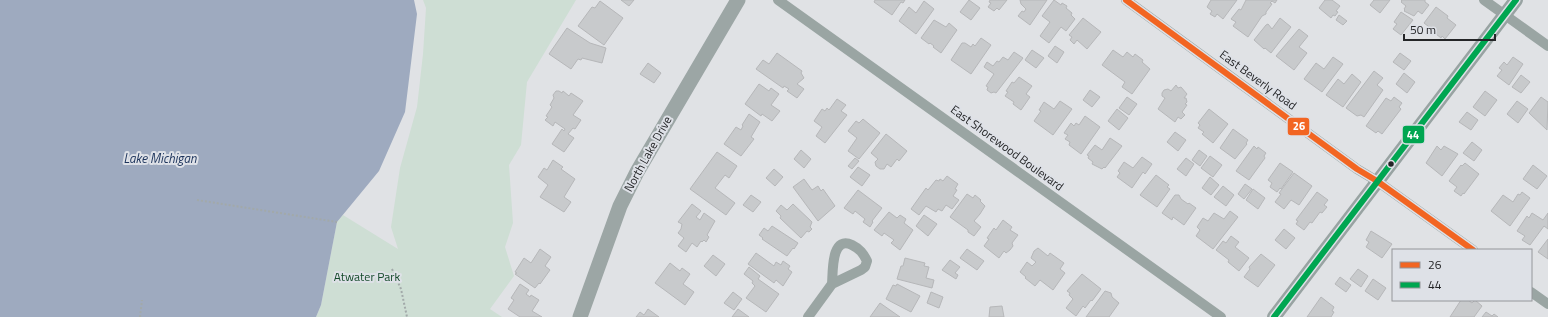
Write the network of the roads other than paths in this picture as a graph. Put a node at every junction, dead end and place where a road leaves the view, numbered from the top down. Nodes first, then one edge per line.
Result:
1 (738, 0) edge
2 (778, 0) edge
3 (1126, 0) edge
4 (1484, 0) edge
5 (1516, 0) edge
6 (1505, 15) junction
7 (1548, 46) edge
8 (1377, 181) junction
9 (1471, 249) edge
10 (832, 284) dead end
11 (1532, 293) edge
12 (1548, 304) edge
13 (580, 317) edge
14 (808, 317) edge
15 (1221, 317) edge
16 (1274, 317) edge

1 - 13 main road, North Lake Drive
2 - 15 street, East Shorewood Boulevard
3 - 8 street, East Beverly Road
4 - 6 street
5 - 6 street
6 - 7 street
6 - 8 street
8 - 9 street, East Beverly Road
8 - 16 street
10 - 14 street
11 - 12 street

